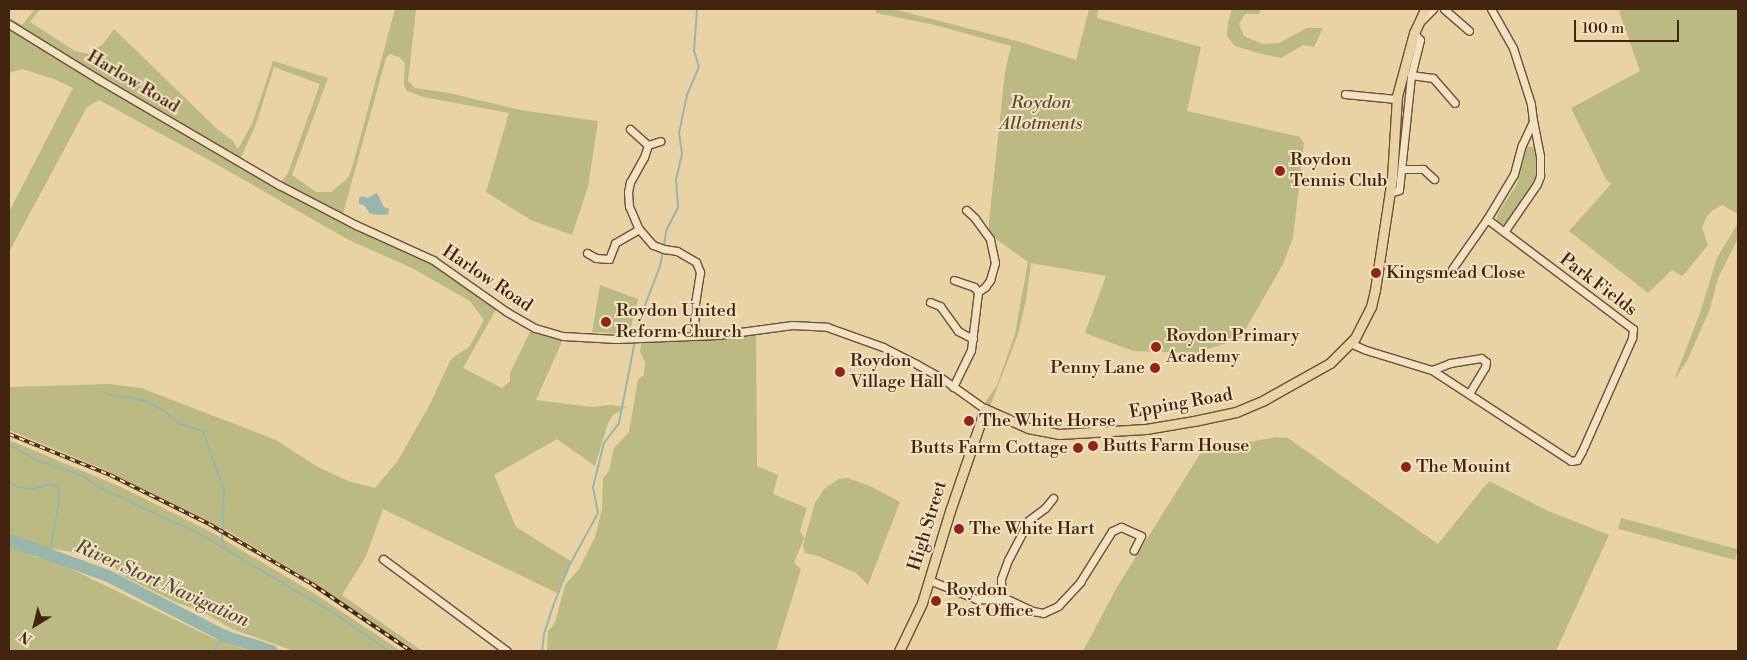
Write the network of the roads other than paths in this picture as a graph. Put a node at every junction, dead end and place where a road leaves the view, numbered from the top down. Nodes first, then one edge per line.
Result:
1 (1425, 9) edge
2 (1433, 9) edge
3 (1444, 9) edge
4 (1491, 9) edge
5 (1420, 21) junction
6 (9, 24) edge
7 (1469, 31) dead end
8 (1414, 33) junction
9 (1411, 75) junction
10 (1345, 94) dead end
11 (1396, 99) junction
12 (1455, 103) dead end
13 (1533, 120) junction
14 (630, 129) dead end
15 (660, 141) dead end
16 (648, 145) junction
17 (1522, 145) junction
18 (1538, 146) junction
19 (1402, 169) junction
20 (1434, 179) dead end
21 (1390, 193) junction
22 (966, 210) dead end
23 (1487, 219) junction
24 (639, 229) junction
25 (1504, 232) junction
26 (586, 253) dead end
27 (1452, 269) dead end
28 (954, 280) dead end
29 (978, 292) junction
30 (930, 302) dead end
31 (694, 336) junction
32 (974, 339) junction
33 (1350, 343) junction
34 (1432, 370) junction
35 (953, 387) junction
36 (1469, 394) junction
37 (985, 409) junction
38 (1052, 498) dead end
39 (1134, 550) dead end
40 (383, 559) dead end
41 (929, 580) junction
42 (1002, 599) junction
43 (507, 651) edge
44 (899, 651) edge

1 - 5 main road, Epping Road
2 - 5 street
3 - 7 street
4 - 13 street
5 - 8 main road, Epping Road
6 - 31 street, Harlow Road
8 - 9 street
8 - 11 main road, Epping Road
9 - 12 street
9 - 19 street
10 - 11 street
11 - 21 main road, Epping Road
13 - 17 street
13 - 18 street
14 - 16 street
15 - 16 street
16 - 24 street
17 - 18 street
17 - 23 street
18 - 25 street
19 - 20 street
19 - 21 street
21 - 33 main road, Epping Road
22 - 29 street
23 - 25 street, Park Fields
23 - 27 street
24 - 26 street
24 - 31 street
25 - 36 street, Park Fields
28 - 29 street
29 - 32 street
30 - 32 street
31 - 35 street, Harlow Road
32 - 35 street
33 - 34 street
33 - 37 main road, Epping Road
34 - 36 street
34 - 36 street
35 - 37 street, Harlow Road
37 - 41 main road, High Street
38 - 42 street
39 - 42 street
40 - 43 street
41 - 42 street
41 - 44 main road, High Street

